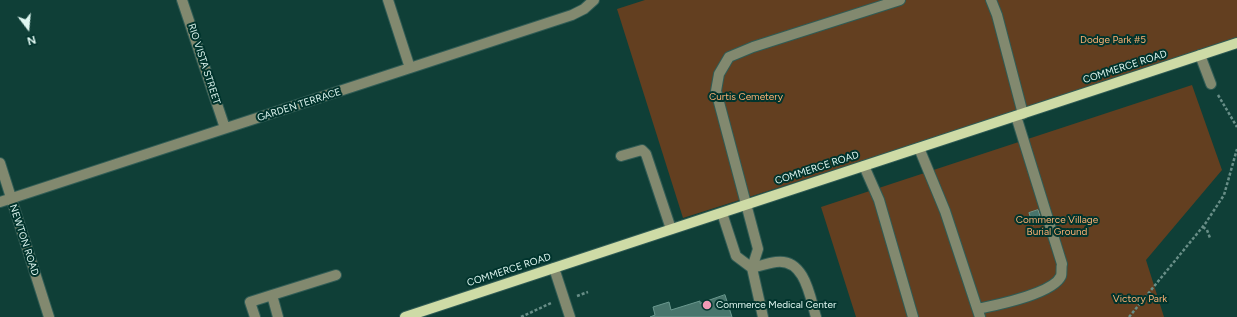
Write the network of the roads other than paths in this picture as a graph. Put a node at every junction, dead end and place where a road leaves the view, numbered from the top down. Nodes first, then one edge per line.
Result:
1 (182, 0) edge
2 (388, 0) edge
3 (594, 0) edge
4 (900, 0) edge
5 (991, 0) edge
6 (1237, 43) edge
7 (1200, 55) junction
8 (410, 68) junction
9 (1211, 84) road end
10 (1019, 115) junction
11 (225, 128) junction
12 (919, 148) junction
13 (621, 156) dead end
14 (0, 163) edge
15 (864, 166) junction
16 (11, 199) junction
17 (0, 202) edge
18 (747, 204) junction
19 (722, 213) junction
20 (671, 229) junction
21 (554, 268) junction
22 (752, 268) junction
23 (336, 275) dead end
24 (272, 295) junction
25 (979, 313) edge
26 (49, 317) edge
27 (254, 317) edge
28 (278, 317) edge
29 (405, 317) edge
30 (570, 317) edge
31 (764, 317) edge
32 (816, 317) edge
33 (913, 317) edge

1 - 11 street, RIO VISTA STREET
2 - 8 street
3 - 8 street, GARDEN TERRACE
4 - 18 street
5 - 10 street
6 - 7 main road, COMMERCE ROAD
7 - 9 street
7 - 10 main road, COMMERCE ROAD
8 - 11 street, GARDEN TERRACE
10 - 12 main road, COMMERCE ROAD
10 - 25 street
11 - 16 street, GARDEN TERRACE
12 - 15 main road, COMMERCE ROAD
12 - 25 street
13 - 20 street
14 - 16 street, NEWTON ROAD
15 - 18 main road, COMMERCE ROAD
15 - 33 street
16 - 17 street, GARDEN TERRACE
16 - 26 street, NEWTON ROAD
18 - 19 main road, COMMERCE ROAD
18 - 22 street
19 - 20 main road, COMMERCE ROAD
19 - 22 street
20 - 21 main road, COMMERCE ROAD
21 - 29 main road, COMMERCE ROAD
21 - 30 street
22 - 31 street
22 - 32 street
23 - 24 street
24 - 27 street
24 - 28 street

